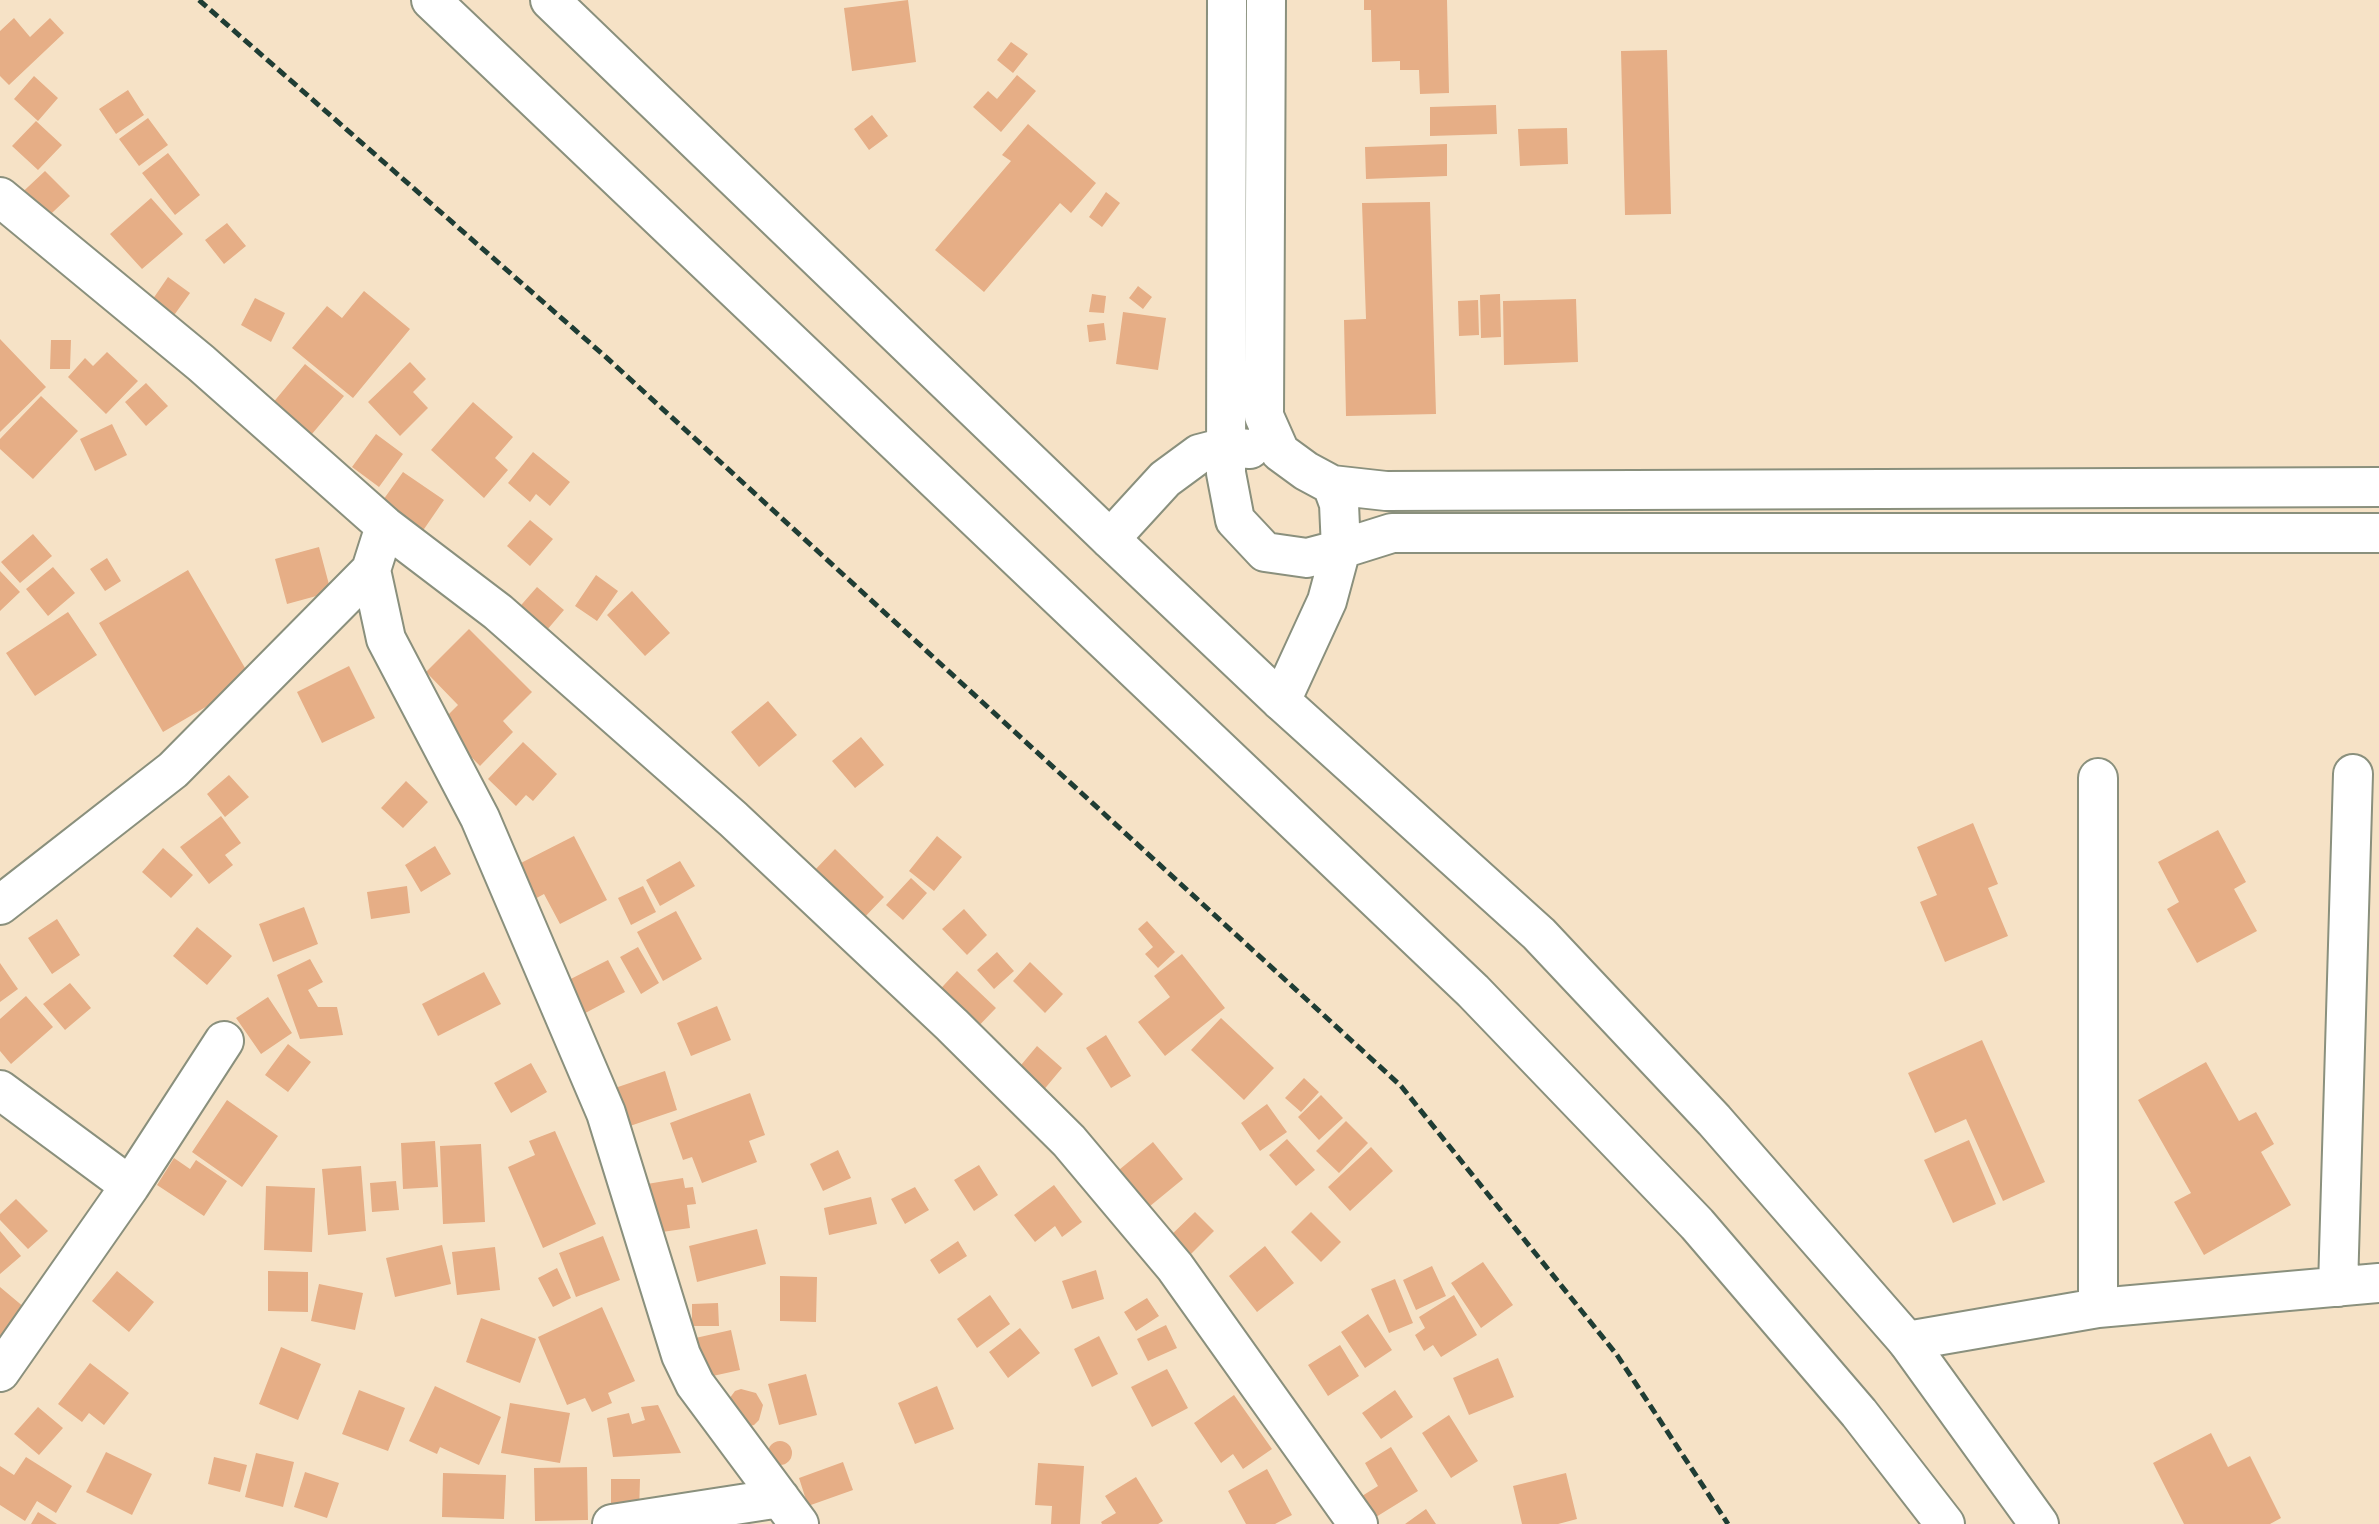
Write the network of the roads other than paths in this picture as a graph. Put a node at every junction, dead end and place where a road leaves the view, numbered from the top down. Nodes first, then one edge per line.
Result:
1 (431, 0) edge
2 (550, 0) edge
3 (1227, 0) edge
4 (1266, 0) edge
5 (6, 214) edge
6 (1226, 447) junction
7 (1280, 452) junction
8 (1332, 485) junction
9 (2379, 487) edge
10 (385, 526) junction
11 (2379, 533) edge
12 (1110, 539) junction
13 (1341, 550) junction
14 (371, 570) junction
15 (1281, 701) junction
16 (2353, 774) dead end
17 (2098, 778) dead end
18 (0, 905) edge
19 (224, 1041) dead end
20 (0, 1090) edge
21 (130, 1186) junction
22 (2379, 1283) edge
23 (2339, 1287) junction
24 (2098, 1308) junction
25 (1907, 1340) junction
26 (0, 1372) edge
27 (790, 1511) edge
28 (1347, 1521) edge
29 (612, 1524) edge
30 (1945, 1524) edge
31 (2039, 1524) edge

1 - 30 main road
2 - 12 main road
3 - 6 main road
4 - 7 main road
5 - 10 main road
6 - 7 main road
6 - 12 main road
6 - 13 main road
7 - 8 main road
8 - 9 main road
8 - 13 main road
10 - 14 main road
10 - 28 main road
11 - 13 main road
12 - 15 main road
13 - 15 main road
14 - 18 main road
14 - 27 main road
15 - 25 main road
16 - 23 main road
17 - 24 main road
19 - 21 main road
20 - 21 main road
21 - 26 main road
22 - 23 main road
23 - 24 main road
24 - 25 main road
25 - 31 main road
27 - 29 main road

